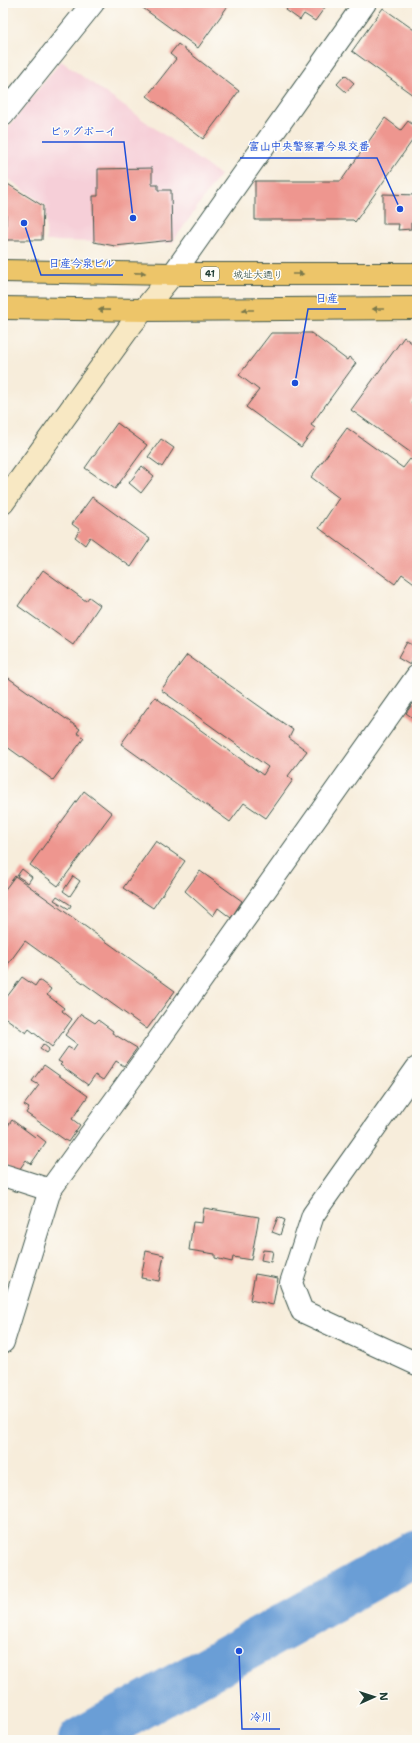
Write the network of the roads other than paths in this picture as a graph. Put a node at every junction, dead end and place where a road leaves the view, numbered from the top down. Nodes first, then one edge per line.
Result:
1 (93, 3) edge
2 (365, 3) edge
3 (3, 115) edge
4 (3, 271) edge
5 (173, 274) junction
6 (417, 274) edge
7 (3, 308) edge
8 (417, 308) edge
9 (145, 310) junction
10 (3, 503) edge
11 (417, 676) edge
12 (417, 1068) edge
13 (3, 1175) edge
14 (50, 1190) junction
15 (3, 1342) edge
16 (417, 1364) edge

1 - 3 street
2 - 5 street
4 -> 5 highway, 城址大通り / 41
5 -> 6 highway, 城址大通り / 41
5 - 9 street
9 -> 7 highway
8 -> 9 highway
9 - 10 street
11 - 14 street
12 - 16 street
13 - 14 street
14 - 15 street

